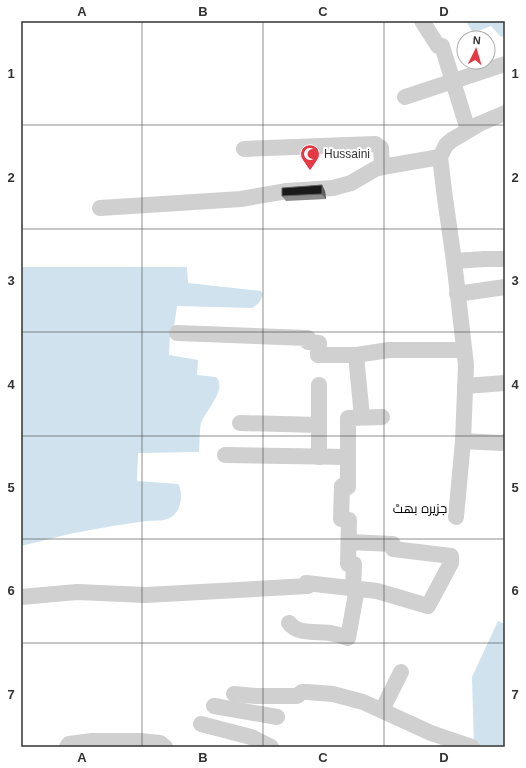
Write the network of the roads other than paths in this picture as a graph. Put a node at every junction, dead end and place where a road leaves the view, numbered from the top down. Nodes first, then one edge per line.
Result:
1 (422, 21) edge
2 (505, 64) edge
3 (452, 82) junction
4 (405, 97) dead end
5 (505, 113) edge
6 (468, 130) junction
7 (244, 149) dead end
8 (440, 157) junction
9 (382, 167) junction
10 (100, 208) dead end
11 (505, 259) edge
12 (454, 261) junction
13 (505, 287) edge
14 (458, 294) junction
15 (176, 333) dead end
16 (464, 350) junction
17 (356, 355) junction
18 (505, 383) edge
19 (319, 384) dead end
20 (465, 386) junction
21 (382, 417) dead end
22 (362, 418) junction
23 (240, 423) dead end
24 (319, 425) junction
25 (463, 441) junction
26 (505, 442) edge
27 (224, 455) dead end
28 (318, 457) junction
29 (348, 457) junction
30 (456, 517) dead end
31 (349, 542) junction
32 (355, 588) junction
33 (21, 597) edge
34 (289, 623) dead end
35 (401, 672) dead end
36 (234, 694) dead end
37 (270, 696) junction
38 (214, 706) dead end
39 (382, 710) junction
40 (267, 715) junction
41 (201, 724) dead end
42 (260, 743) edge
43 (67, 747) edge
44 (165, 747) edge
45 (472, 747) edge

1 - 3 street
2 - 3 street
3 - 4 street
3 - 6 street
5 - 6 street
6 - 8 street
7 - 9 street
8 - 9 street
8 - 12 street
9 - 10 street
11 - 12 street
12 - 14 street
13 - 14 street
14 - 16 street
15 - 17 street
16 - 17 street
16 - 20 street
17 - 22 street
18 - 20 street
19 - 24 street
20 - 25 street
21 - 22 street
22 - 29 street
23 - 24 street
24 - 28 street
25 - 26 street
25 - 30 street
27 - 28 street
28 - 29 street
29 - 31 street
31 - 32 street
31 - 32 street
32 - 33 street
32 - 34 street
35 - 39 street
36 - 37 street
37 - 39 street
37 - 40 street
38 - 40 street
39 - 45 street
40 - 42 street
41 - 42 street
43 - 44 street

